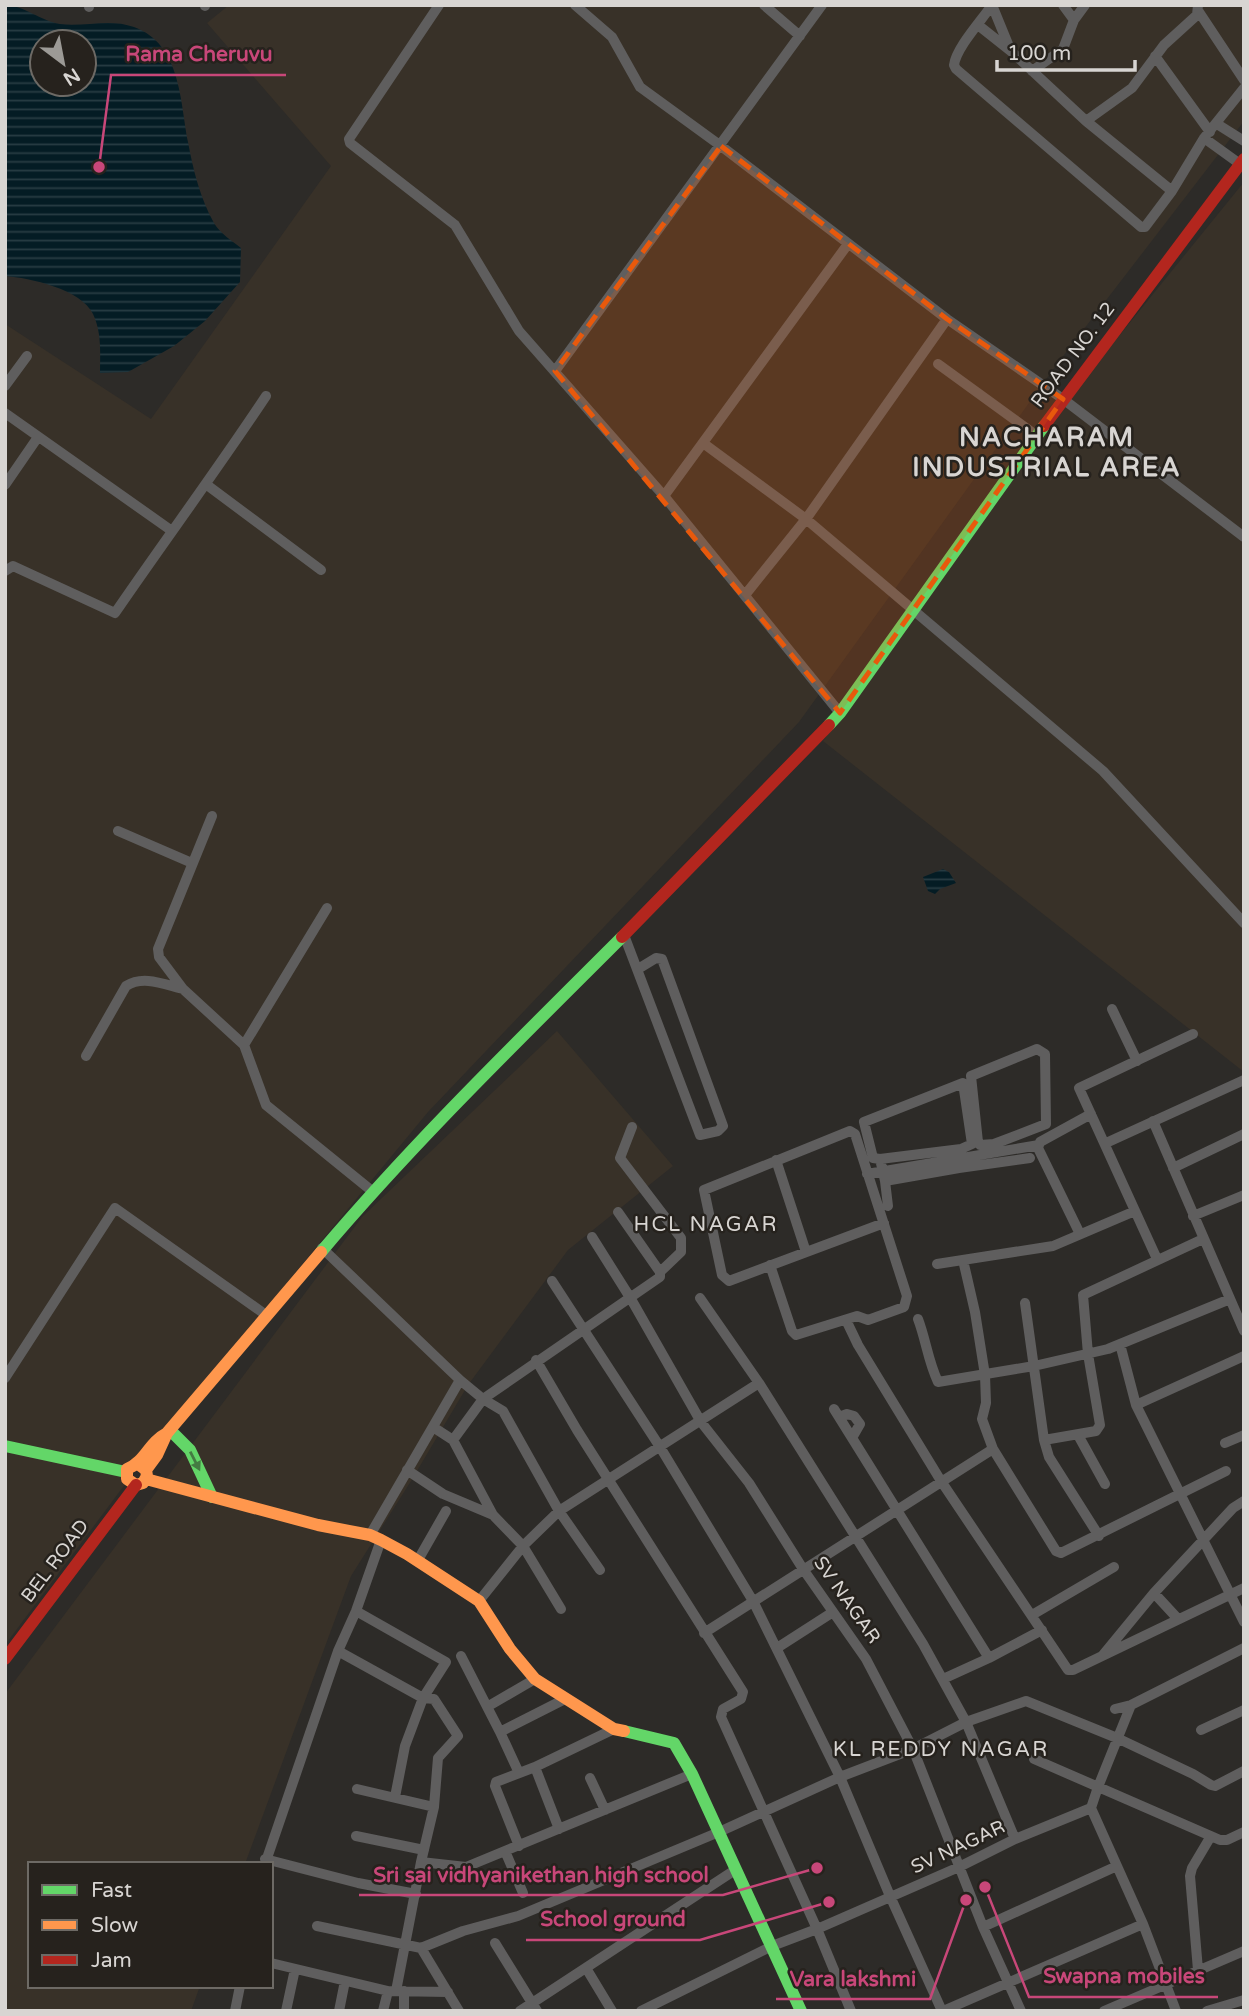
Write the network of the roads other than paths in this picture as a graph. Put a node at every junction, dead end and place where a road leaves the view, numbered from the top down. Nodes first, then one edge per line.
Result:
1 (439, 5) edge
2 (575, 5) edge
3 (764, 5) edge
4 (822, 5) edge
5 (992, 5) edge
6 (1063, 5) edge
7 (1085, 5) edge
8 (1198, 8) edge
9 (1074, 20) junction
10 (978, 25) junction
11 (800, 36) junction
12 (1012, 52) junction
13 (1155, 56) junction
14 (1032, 71) junction
15 (1244, 80) edge
16 (1244, 88) edge
17 (1086, 121) junction
18 (1210, 131) junction
19 (1244, 141) edge
20 (720, 146) junction
21 (1242, 162) edge
22 (1172, 191) junction
23 (848, 244) junction
24 (947, 319) junction
25 (27, 356) dead end
26 (938, 364) dead end
27 (555, 371) junction
28 (5, 386) edge
29 (266, 396) dead end
30 (1063, 399) junction
31 (5, 413) edge
32 (1037, 436) junction
33 (38, 437) junction
34 (703, 443) junction
35 (5, 485) edge
36 (207, 485) junction
37 (664, 496) junction
38 (806, 519) junction
39 (172, 531) junction
40 (1244, 537) edge
41 (321, 569) dead end
42 (5, 571) edge
43 (745, 595) junction
44 (912, 610) junction
45 (840, 713) junction
46 (212, 816) dead end
47 (118, 831) dead end
48 (192, 863) junction
49 (327, 908) dead end
50 (1244, 923) edge
51 (624, 935) junction
52 (638, 970) junction
53 (183, 989) junction
54 (1112, 1009) dead end
55 (1193, 1034) dead end
56 (244, 1045) junction
57 (86, 1056) dead end
58 (1137, 1061) junction
59 (1244, 1080) edge
60 (1091, 1114) junction
61 (1153, 1121) junction
62 (632, 1127) dead end
63 (1244, 1134) edge
64 (1106, 1143) junction
65 (1038, 1145) junction
66 (994, 1148) junction
67 (960, 1158) junction
68 (1030, 1158) dead end
69 (880, 1159) junction
70 (776, 1160) junction
71 (1173, 1168) junction
72 (867, 1174) junction
73 (884, 1175) junction
74 (372, 1191) junction
75 (1244, 1195) edge
76 (888, 1206) dead end
77 (1135, 1211) junction
78 (618, 1212) dead end
79 (1193, 1216) junction
80 (884, 1223) junction
81 (1080, 1234) junction
82 (592, 1237) dead end
83 (1203, 1239) junction
84 (322, 1248) junction
85 (806, 1252) junction
86 (1157, 1259) junction
87 (963, 1260) junction
88 (937, 1264) dead end
89 (770, 1265) junction
90 (660, 1272) junction
91 (552, 1281) dead end
92 (700, 1298) dead end
93 (631, 1299) junction
94 (1230, 1299) junction
95 (1025, 1303) dead end
96 (266, 1315) junction
97 (918, 1319) dead end
98 (846, 1320) junction
99 (582, 1330) junction
100 (1244, 1331) edge
101 (1120, 1344) junction
102 (1088, 1354) junction
103 (1244, 1356) edge
104 (536, 1360) junction
105 (1034, 1366) junction
106 (985, 1374) junction
107 (5, 1378) edge
108 (460, 1380) junction
109 (759, 1383) junction
110 (483, 1398) junction
111 (1136, 1405) junction
112 (836, 1413) dead end
113 (701, 1422) junction
114 (433, 1427) junction
115 (168, 1432) junction
116 (1078, 1435) junction
117 (1244, 1435) edge
118 (453, 1440) junction
119 (1044, 1440) junction
120 (1225, 1443) dead end
121 (5, 1446) edge
122 (660, 1447) junction
123 (993, 1449) junction
124 (407, 1470) junction
125 (1226, 1471) dead end
126 (137, 1475) junction
127 (609, 1478) junction
128 (942, 1481) junction
129 (1105, 1484) dead end
130 (1180, 1495) junction
131 (212, 1497) junction
132 (1244, 1501) edge
133 (895, 1510) junction
134 (446, 1511) dead end
135 (559, 1511) junction
136 (493, 1515) junction
137 (107, 1518) junction
138 (1099, 1535) junction
139 (855, 1536) junction
140 (375, 1538) junction
141 (1204, 1540) junction
142 (523, 1546) junction
143 (418, 1560) junction
144 (1114, 1567) dead end
145 (803, 1569) junction
146 (600, 1570) dead end
147 (1244, 1588) edge
148 (1154, 1593) junction
149 (1230, 1595) junction
150 (479, 1601) junction
151 (753, 1601) junction
152 (561, 1609) dead end
153 (356, 1611) junction
154 (833, 1612) junction
155 (1032, 1615) junction
156 (1178, 1619) junction
157 (1244, 1622) edge
158 (1042, 1630) junction
159 (704, 1633) junction
160 (5, 1647) edge
161 (776, 1648) junction
162 (1244, 1648) edge
163 (338, 1651) junction
164 (461, 1656) dead end
165 (989, 1658) junction
166 (1100, 1658) junction
167 (5, 1660) edge
168 (535, 1679) junction
169 (943, 1679) junction
170 (423, 1698) junction
171 (565, 1699) junction
172 (492, 1704) dead end
173 (1130, 1705) junction
174 (1115, 1709) dead end
175 (1244, 1710) edge
176 (967, 1722) junction
177 (614, 1729) junction
178 (1201, 1730) dead end
179 (500, 1732) junction
180 (1117, 1738) junction
181 (913, 1749) junction
182 (1034, 1759) dead end
183 (535, 1767) junction
184 (1244, 1771) edge
185 (519, 1773) junction
186 (692, 1774) junction
187 (840, 1777) junction
188 (590, 1778) dead end
189 (1098, 1787) junction
190 (357, 1789) dead end
191 (395, 1797) junction
192 (434, 1807) junction
193 (1091, 1808) junction
194 (605, 1810) junction
195 (763, 1810) junction
196 (559, 1829) junction
197 (719, 1832) junction
198 (1244, 1832) edge
199 (356, 1836) dead end
200 (1211, 1836) junction
201 (1015, 1839) junction
202 (519, 1846) junction
203 (424, 1850) junction
204 (505, 1852) junction
205 (265, 1862) edge
206 (421, 1863) junction
207 (273, 1864) edge
208 (1117, 1866) junction
209 (959, 1867) junction
210 (735, 1870) junction
211 (523, 1893) dead end
212 (416, 1894) junction
213 (890, 1896) junction
214 (1143, 1924) junction
215 (317, 1926) dead end
216 (984, 1927) junction
217 (817, 1930) junction
218 (495, 1942) dead end
219 (404, 1943) junction
220 (772, 1946) junction
221 (421, 1948) junction
222 (1244, 1951) edge
223 (273, 1964) edge
224 (586, 1968) junction
225 (295, 1969) junction
226 (1198, 1970) junction
227 (345, 1982) junction
228 (1009, 1983) junction
229 (1166, 1985) junction
230 (240, 1988) edge
231 (396, 1991) junction
232 (448, 1992) junction
233 (1244, 2000) edge
234 (535, 2007) edge
235 (235, 2011) edge
236 (286, 2011) edge
237 (339, 2011) edge
238 (383, 2011) edge
239 (404, 2011) edge
240 (459, 2011) edge
241 (520, 2011) edge
242 (612, 2011) edge
243 (641, 2011) edge
244 (801, 2011) edge
245 (851, 2011) edge
246 (942, 2011) edge
247 (1021, 2011) edge
248 (1104, 2011) edge
249 (1176, 2011) edge
250 (1207, 2011) edge

1 - 27 street
2 - 20 street
3 - 11 street
4 - 11 street
5 - 10 street
5 - 12 street
6 - 9 street
7 - 9 street
8 - 13 street
8 - 15 street
9 - 14 street
10 - 12 street
10 - 22 street
11 - 20 street
12 - 14 street
13 - 17 street
13 - 18 street
14 - 17 street
16 - 18 street
17 - 22 street
18 - 19 street
18 - 21 street
18 - 22 street
20 - 23 street
20 - 27 street
21 - 30 street, ROAD NO. 12
23 - 24 street
23 - 34 street
24 - 30 street
24 - 38 street
25 - 28 street
26 - 32 street
27 - 37 street
29 - 36 street
30 - 32 street, ROAD NO. 12
30 - 40 street
31 - 33 street
32 - 44 street, ROAD NO. 12
33 - 35 street
33 - 39 street
34 - 37 street
34 - 38 street
36 - 39 street
36 - 41 street
37 - 43 street
38 - 43 street
38 - 44 street
39 - 42 street
43 - 45 street
44 - 45 street, ROAD NO. 12
44 - 50 street
45 - 51 street, ROAD NO. 12
46 - 48 street
47 - 48 street
48 - 53 street
49 - 56 street
51 - 52 street
51 - 74 street, BEL ROAD
52 - 52 street
53 - 56 street
53 - 57 street
54 - 58 street
55 - 58 street
56 - 74 street
58 - 60 street
59 - 61 street
60 - 64 street
60 - 65 street
61 - 64 street
61 - 71 street
62 - 90 street
63 - 71 street
64 - 77 street
65 - 66 street
65 - 81 street
66 - 66 street
66 - 67 street
67 - 68 street
67 - 69 street
67 - 69 street
67 - 73 street
69 - 73 street
70 - 72 street
70 - 85 street
70 - 89 street
71 - 79 street
72 - 73 street
72 - 80 street
73 - 76 street
74 - 84 street, BEL ROAD
75 - 79 street
77 - 81 street
77 - 86 street
78 - 90 street
79 - 83 street
80 - 85 street
80 - 98 street
81 - 87 street
82 - 93 street, SV NAGAR
83 - 86 street
83 - 94 street
84 - 96 street, BEL ROAD
84 - 108 street
85 - 89 street
86 - 102 street
87 - 88 street
87 - 106 street
89 - 98 street
90 - 93 street
91 - 99 street
92 - 109 street
93 - 99 street
93 - 113 street, SV NAGAR
94 - 100 street
94 - 101 street
95 - 105 street
96 - 107 street
96 - 115 street, BEL ROAD
97 - 106 street
98 - 128 street
99 - 104 street
99 - 122 street
101 - 102 street
101 - 111 street
102 - 105 street
102 - 116 street
103 - 111 street
104 - 110 street
104 - 127 street
105 - 106 street
105 - 119 street
106 - 123 street
108 - 110 street
108 - 114 street
109 - 113 street
109 - 139 street
110 - 118 street
110 - 135 street
111 - 130 street
112 - 133 street
113 - 122 street
113 - 145 street, SV NAGAR
114 - 118 street
114 - 124 street
115 - 126 street, BEL ROAD
115 -> 131 street
116 - 119 street
116 - 129 street
117 - 120 street
118 - 136 street
119 - 138 street
121 - 126 street
122 - 127 street
122 - 151 street
123 - 128 street
123 - 138 street
124 - 136 street
124 - 140 street
125 - 130 street
126 - 131 street
126 - 137 street, BEL ROAD
127 - 135 street
127 - 159 street
128 - 133 street
128 - 155 street
130 - 138 street
130 - 141 street
131 - 140 street
132 - 141 street
133 - 139 street
133 - 165 street
134 - 143 street
135 - 142 street
135 - 146 street
136 - 142 street
137 - 160 street, BEL ROAD
137 - 167 street, BEL ROAD
139 - 145 street
139 - 169 street
140 - 143 street
140 - 153 street
141 - 148 street
141 - 149 street
142 - 150 street
142 - 152 street
143 - 150 street
144 - 155 street
145 - 151 street
145 - 154 street, SV NAGAR
147 - 149 street
148 - 156 street
148 - 166 street
149 - 156 street
149 - 157 street
150 - 168 street
151 - 159 street
151 - 161 street
153 - 163 street
153 - 170 street
154 - 161 street
154 - 181 street, SV NAGAR
155 - 158 street
156 - 166 street
158 - 165 street
158 - 166 street
159 - 195 street
161 - 187 street
162 - 173 street
163 - 170 street
163 - 205 street
164 - 179 street
165 - 169 street
168 - 171 street
168 - 172 street
169 - 176 street
170 - 191 street
170 - 192 street
171 - 177 street
171 - 179 street
173 - 174 street
173 - 180 street
175 - 178 street
176 - 180 street
176 - 181 street
176 - 201 street
177 - 183 street
177 - 186 street
179 - 185 street
180 - 184 street
180 - 189 street
181 - 187 street
181 - 209 street, SV NAGAR
182 - 189 street
183 - 185 street
183 - 196 street
185 - 202 street
186 - 194 street
186 - 197 street
187 - 195 street
187 - 213 street
188 - 194 street
189 - 193 street
189 - 200 street
190 - 191 street
191 - 192 street
192 - 203 street
193 - 201 street, SV NAGAR
193 - 208 street
194 - 196 street
195 - 197 street
195 - 217 street
196 - 202 street
197 - 210 street
197 - 221 street
198 - 200 street
199 - 203 street
200 - 226 street
201 - 209 street, SV NAGAR
202 - 204 street
203 - 206 street
204 - 206 street
204 - 211 street
206 - 212 street
207 - 212 street
208 - 214 street
208 - 216 street
209 - 213 street, SV NAGAR
209 - 216 street, SV NAGAR
210 - 220 street
210 - 224 street
212 - 219 street
213 - 217 street, SV NAGAR
213 - 246 street
214 - 228 street
214 - 229 street
215 - 219 street
216 - 228 street, SV NAGAR
217 - 220 street, SV NAGAR
217 - 245 street
218 - 234 street
219 - 221 street
219 - 231 street
220 - 243 street, SV NAGAR
220 - 244 street
221 - 232 street
222 - 226 street
223 - 225 street
224 - 234 street
224 - 242 street
225 - 227 street
225 - 236 street
226 - 229 street
227 - 231 street
227 - 237 street
228 - 246 street
228 - 247 street, SV NAGAR
229 - 248 street
229 - 249 street
230 - 235 street
231 - 232 street
231 - 238 street
231 - 239 street
232 - 240 street
233 - 250 street
234 - 241 street

